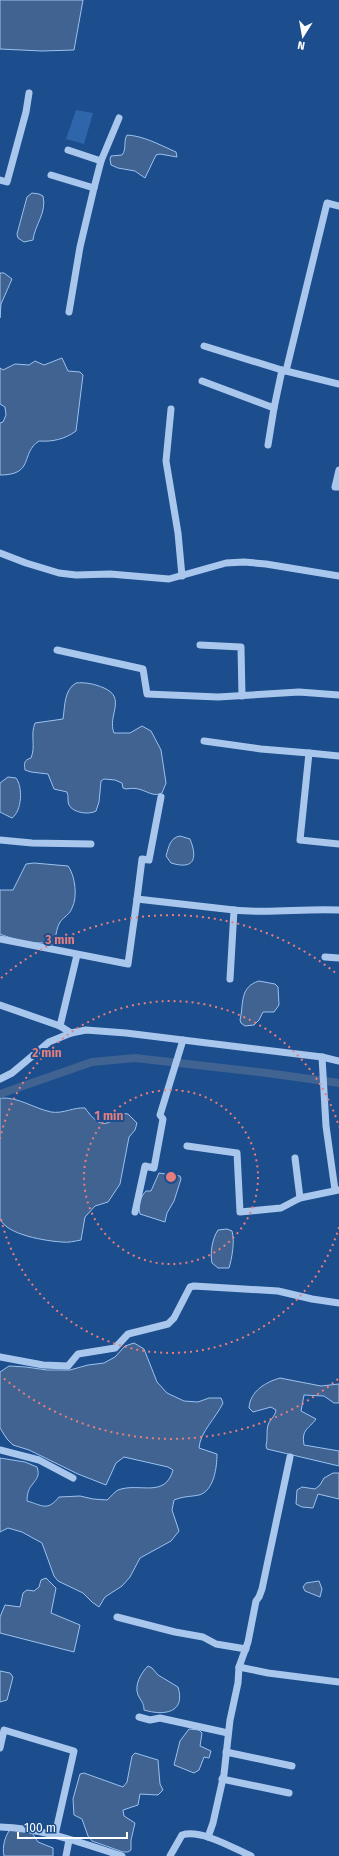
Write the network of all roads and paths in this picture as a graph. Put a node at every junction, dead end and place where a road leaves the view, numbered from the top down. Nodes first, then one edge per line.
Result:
1 (28, 93) dead end
2 (119, 118) dead end
3 (68, 150) dead end
4 (101, 161) junction
5 (51, 175) dead end
6 (0, 180) edge
7 (94, 188) junction
8 (339, 206) edge
9 (69, 312) dead end
10 (204, 346) dead end
11 (284, 370) junction
12 (202, 381) dead end
13 (339, 384) edge
14 (274, 408) junction
15 (171, 409) dead end
16 (268, 445) dead end
17 (339, 470) edge
18 (339, 487) edge
19 (0, 553) edge
20 (182, 576) junction
21 (339, 576) edge
22 (200, 645) dead end
23 (57, 650) dead end
24 (339, 695) edge
25 (242, 696) junction
26 (204, 742) dead end
27 (309, 753) junction
28 (339, 756) edge
29 (161, 796) dead end
30 (0, 840) edge
31 (90, 844) dead end
32 (339, 844) edge
33 (137, 899) junction
34 (234, 910) junction
35 (339, 910) edge
36 (0, 939) edge
37 (77, 955) junction
38 (325, 957) dead end
39 (339, 958) edge
40 (230, 979) dead end
41 (0, 1005) edge
42 (60, 1026) junction
43 (71, 1033) junction
44 (182, 1044) junction
45 (322, 1057) junction
46 (339, 1061) edge
47 (0, 1079) edge
48 (187, 1146) dead end
49 (295, 1158) dead end
50 (337, 1190) edge
51 (300, 1198) junction
52 (135, 1212) dead end
53 (339, 1303) edge
54 (0, 1357) edge
55 (0, 1450) edge
56 (290, 1457) dead end
57 (74, 1478) dead end
58 (118, 1617) dead end
59 (246, 1649) junction
60 (239, 1667) junction
61 (339, 1682) edge
62 (139, 1717) dead end
63 (228, 1733) junction
64 (0, 1748) edge
65 (226, 1752) junction
66 (292, 1766) dead end
67 (222, 1779) junction
68 (289, 1793) dead end
69 (0, 1827) edge
70 (55, 1835) junction
71 (208, 1837) junction
72 (69, 1840) junction
73 (66, 1856) edge
74 (122, 1856) edge
75 (170, 1856) edge
76 (251, 1856) edge

1 - 6 street
2 - 4 street
3 - 4 street
4 - 7 street
5 - 7 street
7 - 9 street
8 - 11 street
10 - 11 street
11 - 13 street
11 - 14 street
12 - 14 street
14 - 16 street
15 - 20 street
17 - 18 street
19 - 20 street
20 - 21 street
22 - 25 street
23 - 25 street
24 - 25 street
26 - 27 street
27 - 28 street
27 - 32 street
29 - 33 street
30 - 31 street
33 - 34 street
33 - 37 street
34 - 35 street
34 - 40 street
36 - 37 street
37 - 42 street
38 - 39 street
41 - 42 street
42 - 43 street
43 - 44 street
43 - 47 street
44 - 45 street
44 - 52 street
45 - 46 street
45 - 50 street
48 - 51 street
49 - 51 street
50 - 51 street
53 - 54 street
55 - 57 street
56 - 59 street
58 - 59 street
59 - 60 street
60 - 61 street
60 - 63 street
62 - 63 street
63 - 65 street
64 - 70 street
65 - 66 street
65 - 67 street
67 - 68 street
67 - 71 street
69 - 70 street
70 - 72 street
71 - 75 street
71 - 76 street
72 - 73 street
72 - 74 street

